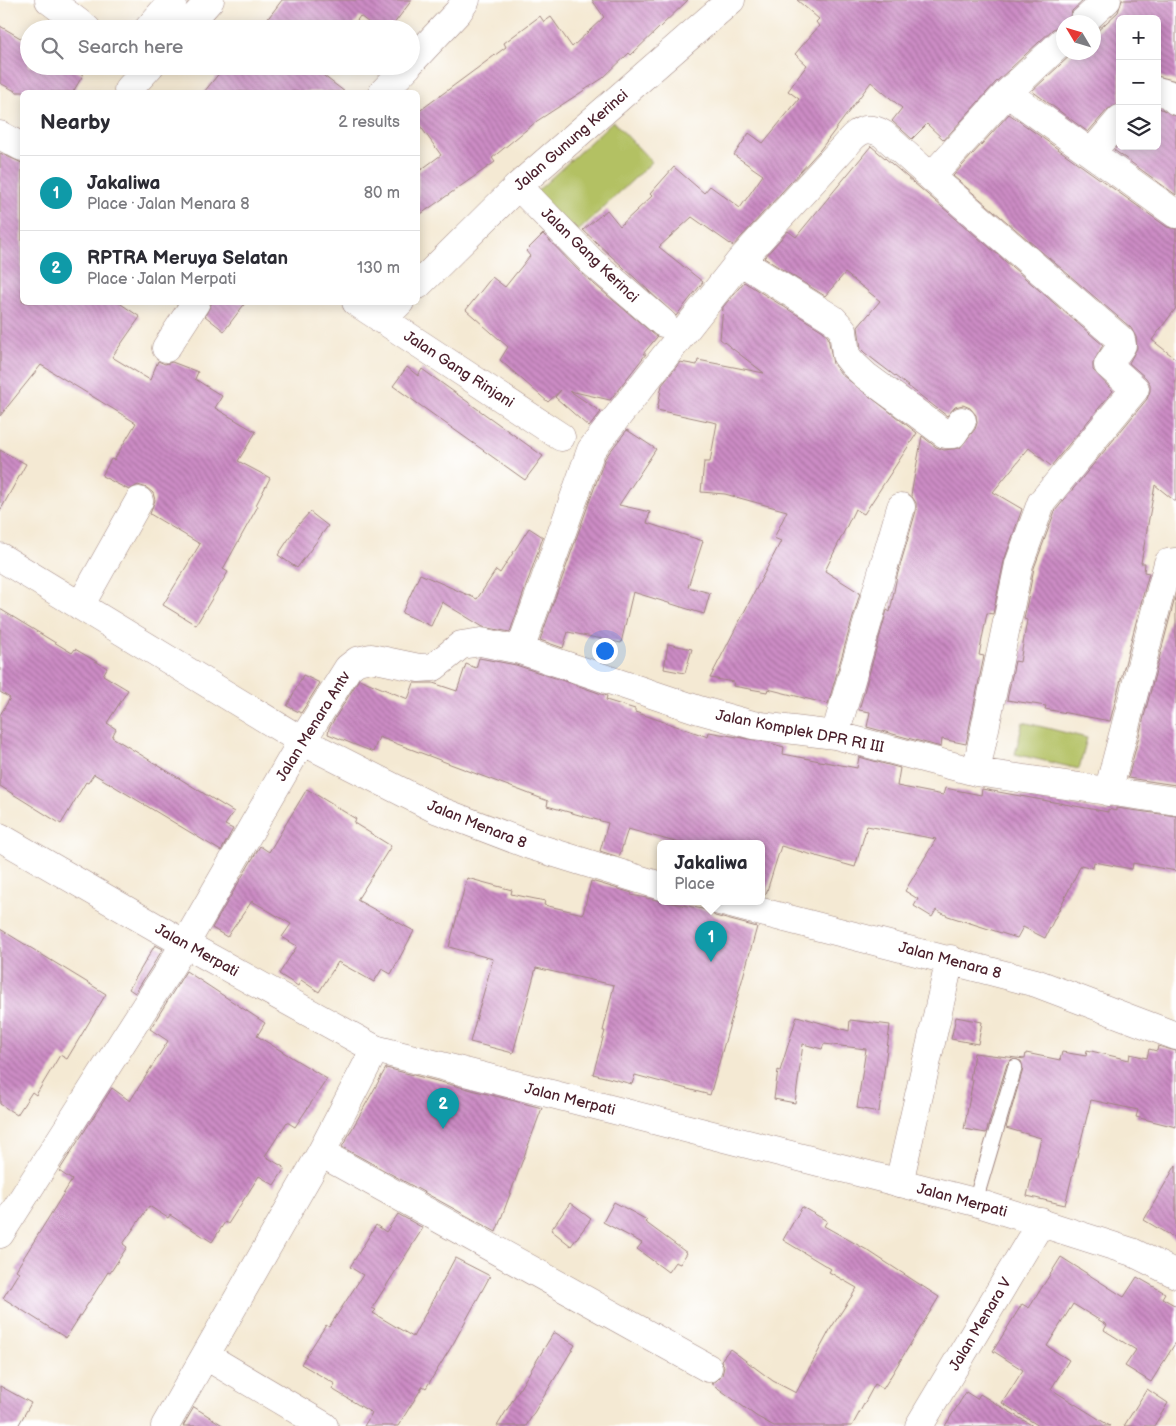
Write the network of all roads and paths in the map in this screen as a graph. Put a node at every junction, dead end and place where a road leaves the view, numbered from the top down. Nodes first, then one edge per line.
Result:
1 (49, 0) edge
2 (173, 0) edge
3 (210, 0) edge
4 (731, 0) edge
5 (1107, 0) edge
6 (467, 4) edge
7 (1091, 15) edge
8 (75, 20) edge
9 (156, 20) edge
10 (192, 20) edge
11 (1056, 47) edge
12 (420, 53) edge
13 (138, 75) edge
14 (399, 75) edge
15 (127, 83) edge
16 (385, 90) edge
17 (1161, 92) edge
18 (1007, 93) junction
19 (1176, 101) edge
20 (1116, 124) edge
21 (0, 134) edge
22 (20, 146) edge
23 (1091, 152) junction
24 (930, 178) junction
25 (518, 186) junction
26 (1176, 214) edge
27 (740, 261) junction
28 (420, 283) edge
29 (194, 305) edge
30 (368, 305) edge
31 (391, 311) edge
32 (663, 323) dead end
33 (166, 348) dead end
34 (962, 421) dead end
35 (561, 437) dead end
36 (139, 501) dead end
37 (901, 507) dead end
38 (0, 557) edge
39 (1176, 562) edge
40 (80, 606) junction
41 (520, 650) junction
42 (835, 735) junction
43 (302, 741) junction
44 (976, 772) junction
45 (1108, 792) junction
46 (1176, 801) edge
47 (0, 837) edge
48 (657, 885) edge
49 (735, 905) edge
50 (185, 944) junction
51 (950, 959) junction
52 (1176, 1036) edge
53 (375, 1049) junction
54 (1015, 1068) dead end
55 (321, 1153) junction
56 (900, 1183) junction
57 (975, 1202) junction
58 (1041, 1222) junction
59 (0, 1234) edge
60 (1176, 1274) edge
61 (206, 1356) junction
62 (708, 1368) dead end
63 (165, 1426) edge
64 (324, 1426) edge
65 (919, 1426) edge

1 - 8 street
2 - 9 street
3 - 10 street
4 - 25 street, Jalan Gunung Kerinci
5 - 7 street
6 - 12 street
11 - 18 street
13 - 15 street
14 - 16 street
17 - 19 street
18 - 23 street
18 - 24 street
20 - 23 street
21 - 22 street
23 - 26 street
24 - 27 street
24 - 44 street
25 - 28 street, Jalan Gunung Kerinci
25 - 32 street, Jalan Gang Kerinci
27 - 34 street
27 - 41 street
29 - 33 street
30 - 31 street, Jalan Gang Rinjani
31 - 35 street, Jalan Gang Rinjani
36 - 40 street
37 - 42 street
38 - 40 street, Jalan Menara 8
39 - 45 street
40 - 43 street, Jalan Menara 8
41 - 42 street, Jalan Komplek DPR RI III
41 - 43 street, Jalan Menara Antv
42 - 44 street, Jalan Komplek DPR RI III
43 - 48 street, Jalan Menara 8
43 - 50 street, Jalan Menara Antv
44 - 45 street, Jalan Komplek DPR RI III
45 - 46 street, Jalan Komplek DPR RI III
47 - 50 street, Jalan Merpati
49 - 51 street, Jalan Menara 8
50 - 53 street, Jalan Merpati
50 - 59 street, Jalan Menara Antv
51 - 52 street, Jalan Menara 8
51 - 56 street
53 - 55 street
53 - 56 street, Jalan Merpati
54 - 57 lane
55 - 61 street
55 - 62 street
56 - 57 street, Jalan Merpati
57 - 58 street, Jalan Merpati
58 - 60 street, Jalan Merpati
58 - 65 street, Jalan Menara V
61 - 63 street
61 - 64 street

